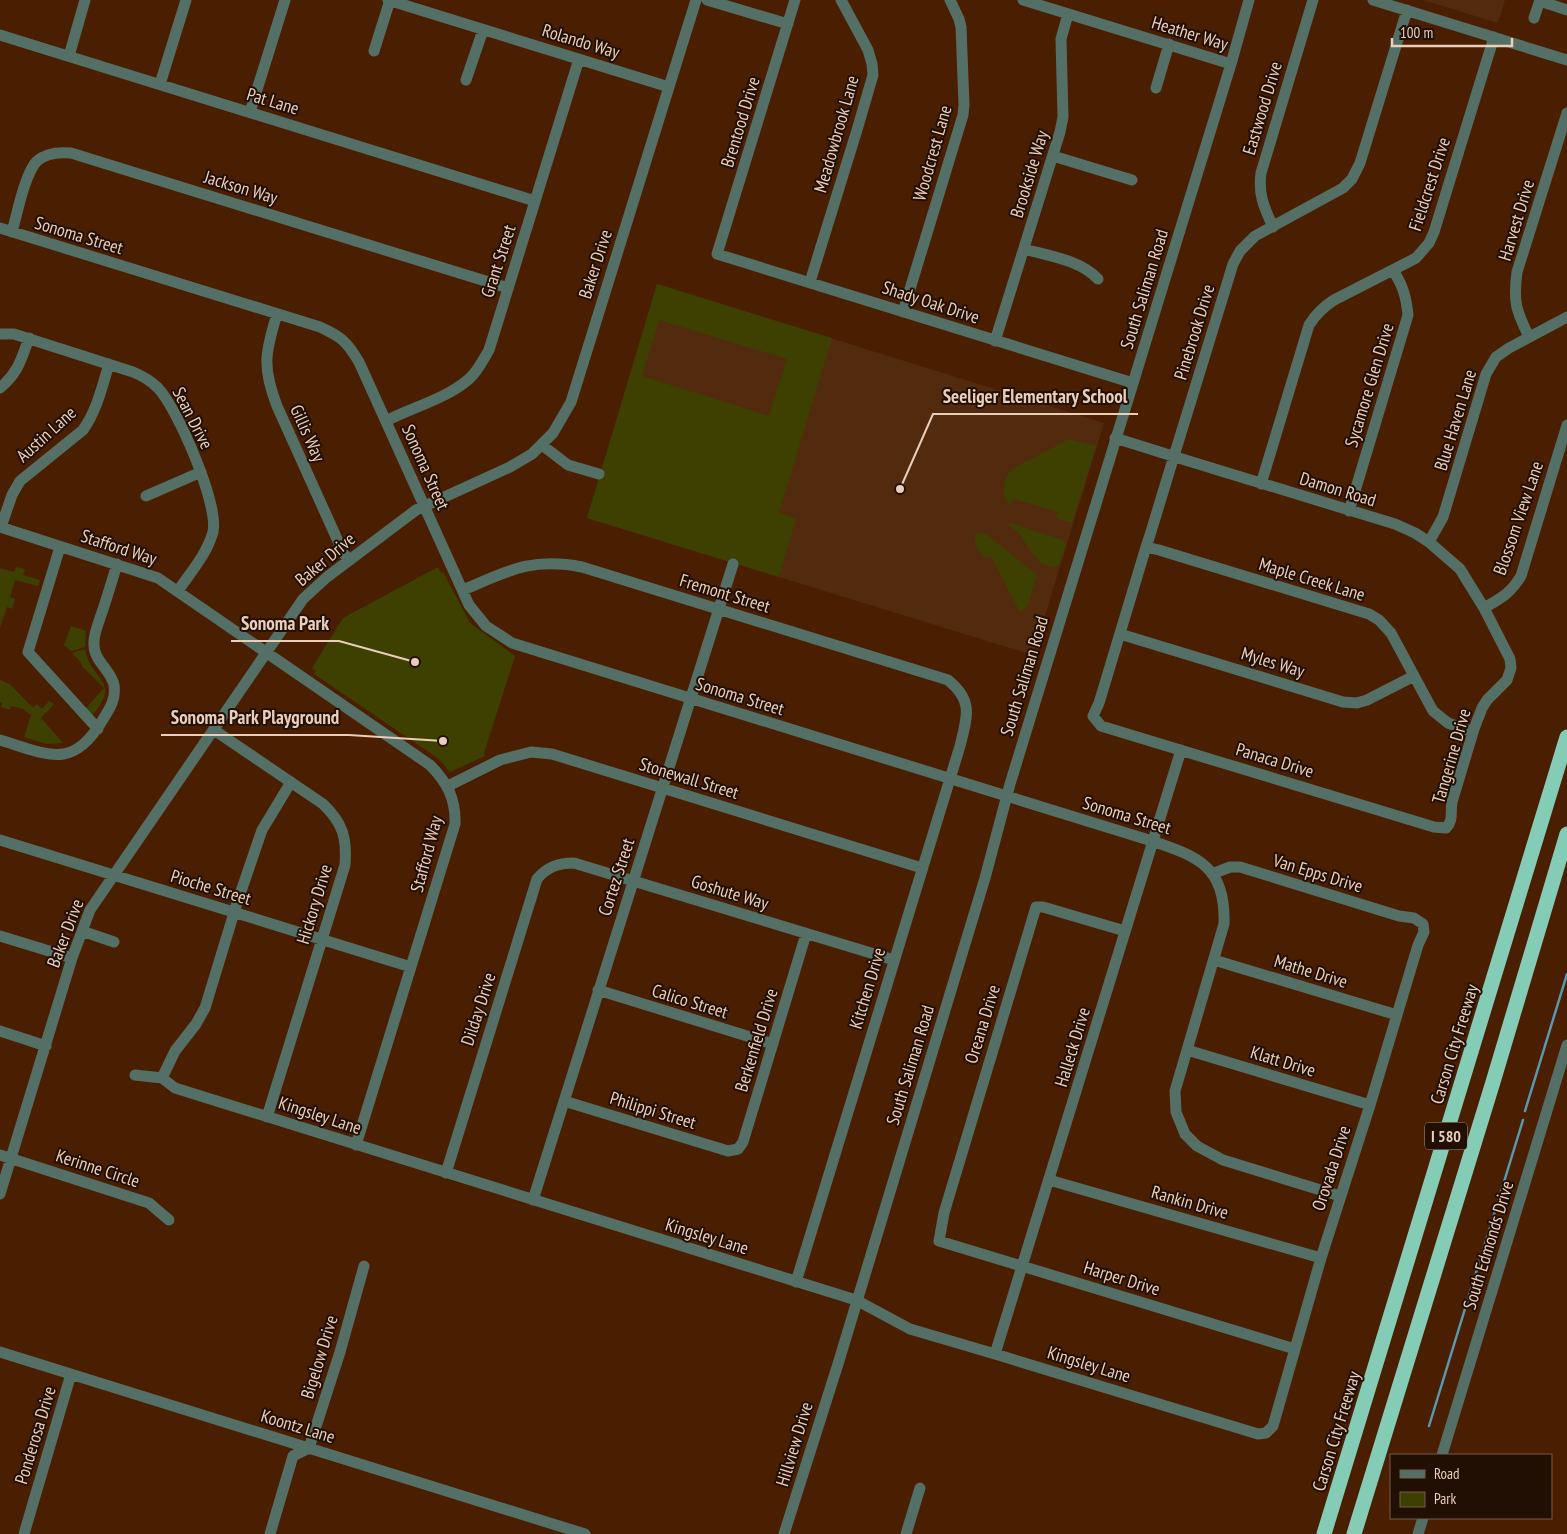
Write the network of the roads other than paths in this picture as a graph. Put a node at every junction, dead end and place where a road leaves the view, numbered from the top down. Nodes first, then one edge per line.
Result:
1 (85, 0) edge
2 (186, 0) edge
3 (285, 0) edge
4 (389, 0) edge
5 (696, 0) edge
6 (707, 0) edge
7 (795, 0) edge
8 (841, 0) edge
9 (951, 0) edge
10 (1023, 0) edge
11 (1249, 0) edge
12 (1313, 0) edge
13 (1373, 0) edge
14 (1540, 0) edge
15 (1407, 10) junction
16 (1567, 10) edge
17 (1068, 14) junction
18 (1534, 18) dead end
19 (788, 24) junction
20 (483, 30) junction
21 (0, 35) edge
22 (1494, 37) junction
23 (1169, 44) junction
24 (374, 52) dead end
25 (69, 56) junction
26 (579, 59) junction
27 (1567, 60) edge
28 (1231, 64) junction
29 (466, 80) dead end
30 (160, 84) junction
31 (669, 87) junction
32 (1156, 88) dead end
33 (250, 112) junction
34 (1567, 113) edge
35 (1053, 156) junction
36 (1132, 180) dead end
37 (536, 200) junction
38 (1273, 227) junction
39 (0, 228) edge
40 (12, 232) junction
41 (1024, 249) junction
42 (718, 254) joint
43 (1393, 270) junction
44 (1098, 279) dead end
45 (810, 282) junction
46 (508, 288) junction
47 (903, 312) junction
48 (277, 314) junction
49 (1567, 317) edge
50 (0, 334) edge
51 (1529, 337) junction
52 (29, 338) junction
53 (995, 340) junction
54 (109, 364) junction
55 (1133, 383) junction
56 (0, 388) edge
57 (386, 421) junction
58 (1567, 425) edge
59 (1116, 438) junction
60 (542, 445) junction
61 (1174, 456) junction
62 (200, 472) junction
63 (599, 474) dead end
64 (1261, 484) junction
65 (146, 496) dead end
66 (424, 506) junction
67 (1349, 510) junction
68 (0, 527) edge
69 (1429, 542) junction
70 (60, 546) junction
71 (1146, 548) junction
72 (348, 560) junction
73 (117, 564) junction
74 (733, 564) dead end
75 (463, 590) junction
76 (178, 591) junction
77 (1484, 608) junction
78 (719, 610) junction
79 (1120, 634) junction
80 (1502, 643) joint
81 (267, 652) junction
82 (1414, 676) junction
83 (692, 699) junction
84 (966, 704) joint
85 (1096, 721) joint
86 (98, 728) junction
87 (214, 730) junction
88 (1473, 732) junction
89 (1567, 737) edge
90 (0, 740) edge
91 (1180, 750) junction
92 (949, 779) junction
93 (290, 782) junction
94 (448, 786) junction
95 (664, 788) junction
96 (1006, 796) junction
97 (1446, 828) joint
98 (1567, 834) edge
99 (0, 840) edge
100 (1152, 841) junction
101 (556, 864) joint
102 (922, 868) junction
103 (1212, 874) junction
104 (114, 875) junction
105 (633, 880) junction
106 (234, 912) junction
107 (1414, 918) joint
108 (82, 930) junction
109 (1125, 931) junction
110 (806, 934) junction
111 (0, 936) edge
112 (322, 940) junction
113 (114, 942) dead end
114 (72, 958) junction
115 (894, 960) junction
116 (1214, 960) junction
117 (412, 967) junction
118 (598, 990) junction
119 (1397, 1015) junction
120 (0, 1031) edge
121 (773, 1044) junction
122 (1567, 1045) edge
123 (46, 1046) junction
124 (1187, 1050) junction
125 (135, 1075) dead end
126 (162, 1078) junction
127 (564, 1101) junction
128 (1370, 1105) junction
129 (267, 1117) junction
130 (356, 1145) junction
131 (732, 1151) joint
132 (5, 1157) edge
133 (446, 1173) junction
134 (1049, 1180) junction
135 (0, 1194) edge
136 (1340, 1196) junction
137 (534, 1200) junction
138 (169, 1220) dead end
139 (939, 1241) joint
140 (1321, 1258) junction
141 (364, 1266) dead end
142 (1022, 1266) junction
143 (796, 1282) junction
144 (856, 1300) junction
145 (1295, 1348) junction
146 (0, 1352) edge
147 (995, 1354) junction
148 (838, 1364) joint
149 (71, 1374) junction
150 (1266, 1433) joint
151 (309, 1448) junction
152 (1442, 1454) edge
153 (920, 1488) dead end
154 (1423, 1519) edge
155 (24, 1534) edge
156 (270, 1534) edge
157 (585, 1534) edge
158 (784, 1534) edge
159 (906, 1534) edge
160 (1324, 1534) edge
161 (1354, 1534) edge
162 (1418, 1534) edge

1 - 25 street
2 - 30 street
3 - 33 street
4 - 20 street, Rolando Way
4 - 24 street, Rolando Way
5 - 31 street, Baker Drive
6 - 19 street
7 - 19 street, Brentood Drive
8 - 45 street, Meadowbrook Lane
9 - 47 street, Woodcrest Lane
10 - 17 street, Heather Way
11 - 28 street, South Saliman Road
12 - 38 street, Eastwood Drive
13 - 15 street
14 - 16 street
14 - 18 street
15 - 22 street
15 - 38 street, Pinebrook Drive
17 - 23 street, Heather Way
17 - 35 street, Brookside Way
19 - 42 street, Brentood Drive
20 - 26 street, Rolando Way
20 - 29 street
21 - 25 street, Pat Lane
22 - 27 street
22 - 43 street, Fieldcrest Drive
23 - 28 street, Heather Way
23 - 32 street
25 - 30 street, Pat Lane
26 - 31 street, Rolando Way
26 - 37 street, Grant Street
28 - 55 street, South Saliman Road
30 - 33 street, Pat Lane
31 - 60 street, Baker Drive
33 - 37 street, Pat Lane
34 - 51 street, Harvest Drive
35 - 36 street
35 - 41 street, Brookside Way
37 - 46 street, Grant Street
38 - 61 street, Pinebrook Drive
39 - 40 street, Sonoma Street
40 - 46 street, Jackson Way
40 - 48 street, Sonoma Street
41 - 44 street
41 - 53 street, Brookside Way
42 - 45 street, Shady Oak Drive
43 - 64 street, Fieldcrest Drive
43 - 67 street, Sycamore Glen Drive
45 - 47 street, Shady Oak Drive
46 - 57 street, Grant Street
47 - 53 street, Shady Oak Drive
48 - 57 street, Sonoma Street
48 - 72 street, Gillis Way
49 - 51 street, Blue Haven Lane
50 - 52 street, Sean Drive
51 - 69 street, Blue Haven Lane
52 - 54 street, Sean Drive
52 - 56 street
53 - 55 street, Shady Oak Drive
54 - 62 street, Sean Drive
54 - 68 street, Austin Lane
55 - 59 street, South Saliman Road
57 - 66 street, Sonoma Street
58 - 77 street, Blossom View Lane
59 - 61 street, Damon Road
59 - 96 street, South Saliman Road
60 - 63 street
60 - 66 street, Baker Drive
61 - 64 street, Damon Road
61 - 71 street, Pinebrook Drive
62 - 65 street
62 - 76 street, Sean Drive
64 - 67 street, Damon Road
66 - 72 street, Baker Drive
66 - 75 street, Sonoma Street
67 - 69 street, Damon Road
68 - 70 street, Stafford Way
69 - 77 street, Damon Road
70 - 73 street, Stafford Way
70 - 86 street
71 - 79 street, Pinebrook Drive
71 - 82 street, Maple Creek Lane
72 - 81 street, Baker Drive
73 - 76 street, Stafford Way
73 - 86 street
74 - 78 street, Cortez Street
75 - 78 street, Fremont Street
75 - 83 street, Sonoma Street
76 - 81 street, Stafford Way
77 - 80 street, Damon Road
78 - 83 street, Cortez Street
78 - 84 street, Fremont Street
79 - 82 street, Myles Way
79 - 85 street, Pinebrook Drive
80 - 88 street, Tangerine Drive
81 - 87 street, Baker Drive
81 - 94 street, Stafford Way
82 - 88 street, Maple Creek Lane
83 - 92 street, Sonoma Street
83 - 95 street, Cortez Street
84 - 92 street, Kitchen Drive
85 - 91 street, Panaca Drive
86 - 90 street
87 - 93 street, Hickory Drive
87 - 104 street, Baker Drive
88 - 97 street, Tangerine Drive
89 - 160 highway, Carson City Freeway / I 580
91 - 97 street, Panaca Drive
91 - 100 street, Halleck Drive
92 - 96 street, Sonoma Street
92 - 102 street, Kitchen Drive
93 - 106 street
93 - 112 street, Hickory Drive
94 - 95 street, Stonewall Street
94 - 117 street, Stafford Way
95 - 102 street, Stonewall Street
95 - 105 street, Cortez Street
96 - 100 street, Sonoma Street
96 - 144 street, South Saliman Road
98 - 161 highway, I 580
99 - 104 street, Pioche Street
100 - 103 street, Sonoma Street
100 - 109 street, Halleck Drive
101 - 105 street, Goshute Way
101 - 133 street, Dilday Drive
102 - 115 street, Kitchen Drive
103 - 107 street, Van Epps Drive
103 - 116 street, Sonoma Street
104 - 106 street, Pioche Street
104 - 108 street, Baker Drive
105 - 110 street, Goshute Way
105 - 118 street, Cortez Street
106 - 112 street, Pioche Street
106 - 126 street
107 - 119 street, Orovada Drive
108 - 113 street
108 - 114 street, Baker Drive
109 - 134 street, Halleck Drive
109 - 139 street, Oreana Drive
110 - 115 street, Goshute Way
110 - 121 street, Berkenfield Drive
111 - 114 street
112 - 117 street, Pioche Street
112 - 129 street, Hickory Drive
114 - 123 street, Baker Drive
115 - 143 street, Kitchen Drive
116 - 119 street, Mathe Drive
116 - 124 street, Sonoma Street
117 - 130 street, Stafford Way
118 - 121 street, Calico Street
118 - 127 street, Cortez Street
119 - 128 street, Orovada Drive
120 - 123 street
121 - 131 street, Berkenfield Drive
122 - 152 street, South Edmonds Drive
123 - 132 street, Baker Drive
124 - 128 street, Klatt Drive
124 - 136 street, Sonoma Street
125 - 126 street, Kingsley Lane
126 - 129 street, Kingsley Lane
127 - 131 street, Philippi Street
127 - 137 street, Cortez Street
128 - 136 street, Orovada Drive
129 - 130 street, Kingsley Lane
130 - 133 street, Kingsley Lane
132 - 135 street, Baker Drive
132 - 138 street, Kerinne Circle
133 - 137 street, Kingsley Lane
134 - 140 street, Rankin Drive
134 - 142 street, Halleck Drive
136 - 140 street, Orovada Drive
137 - 143 street, Kingsley Lane
139 - 142 street, Harper Drive
140 - 145 street, Orovada Drive
141 - 151 street, Bigelow Drive
142 - 145 street, Harper Drive
142 - 147 street, Halleck Drive
143 - 144 street, Kingsley Lane
144 - 147 street, Kingsley Lane
144 - 148 street, South Saliman Road
145 - 150 street, Orovada Drive
146 - 149 street, Koontz Lane
147 - 150 street, Kingsley Lane
148 - 158 street, Hillview Drive
149 - 151 street, Koontz Lane
149 - 155 street, Ponderosa Drive
151 - 156 street
151 - 157 street, Koontz Lane
153 - 159 street
154 - 162 street

